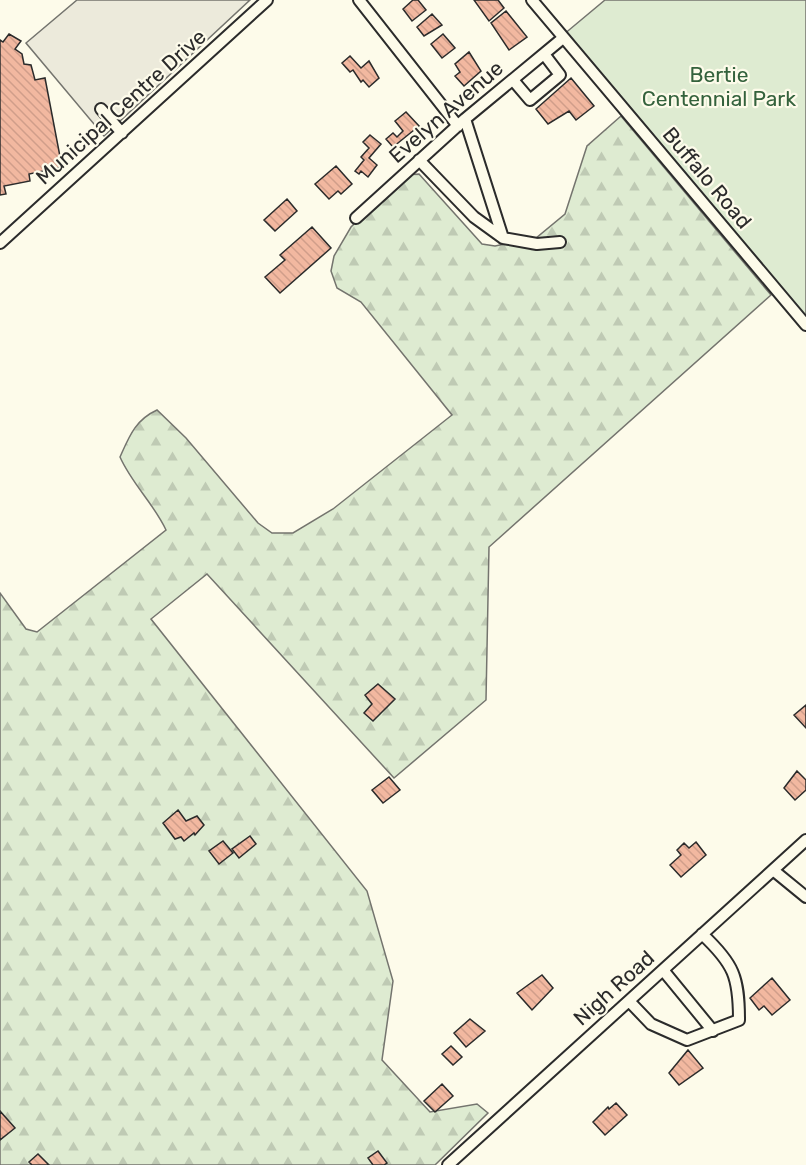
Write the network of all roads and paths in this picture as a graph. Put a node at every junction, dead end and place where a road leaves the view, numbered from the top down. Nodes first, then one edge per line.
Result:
1 (267, 0) edge
2 (359, 0) edge
3 (532, 0) edge
4 (563, 38) junction
5 (544, 54) junction
6 (513, 80) junction
7 (101, 109) dead end
8 (462, 123) junction
9 (122, 133) junction
10 (419, 160) junction
11 (356, 218) dead end
12 (503, 238) junction
13 (560, 242) dead end
14 (0, 243) edge
15 (806, 325) edge
16 (806, 840) edge
17 (773, 870) junction
18 (806, 897) edge
19 (702, 934) junction
20 (663, 970) junction
21 (629, 1001) junction
22 (713, 1031) junction
23 (448, 1165) edge

1 - 9 street, Municipal Centre Drive
2 - 8 street
3 - 4 street, Buffalo Road
4 - 5 street, Evelyn Avenue
4 - 15 street, Buffalo Road
5 - 6 street, Evelyn Avenue
5 - 6 street
6 - 8 street, Evelyn Avenue
7 - 9 street
8 - 10 street, Evelyn Avenue
8 - 12 street
9 - 14 street, Municipal Centre Drive
10 - 11 street, Evelyn Avenue
10 - 12 street
12 - 13 street
16 - 17 street, Nigh Road
17 - 18 street
17 - 19 street, Nigh Road
19 - 20 street, Nigh Road
19 - 22 street
20 - 21 street, Nigh Road
20 - 22 street
21 - 22 street
21 - 23 street, Nigh Road

